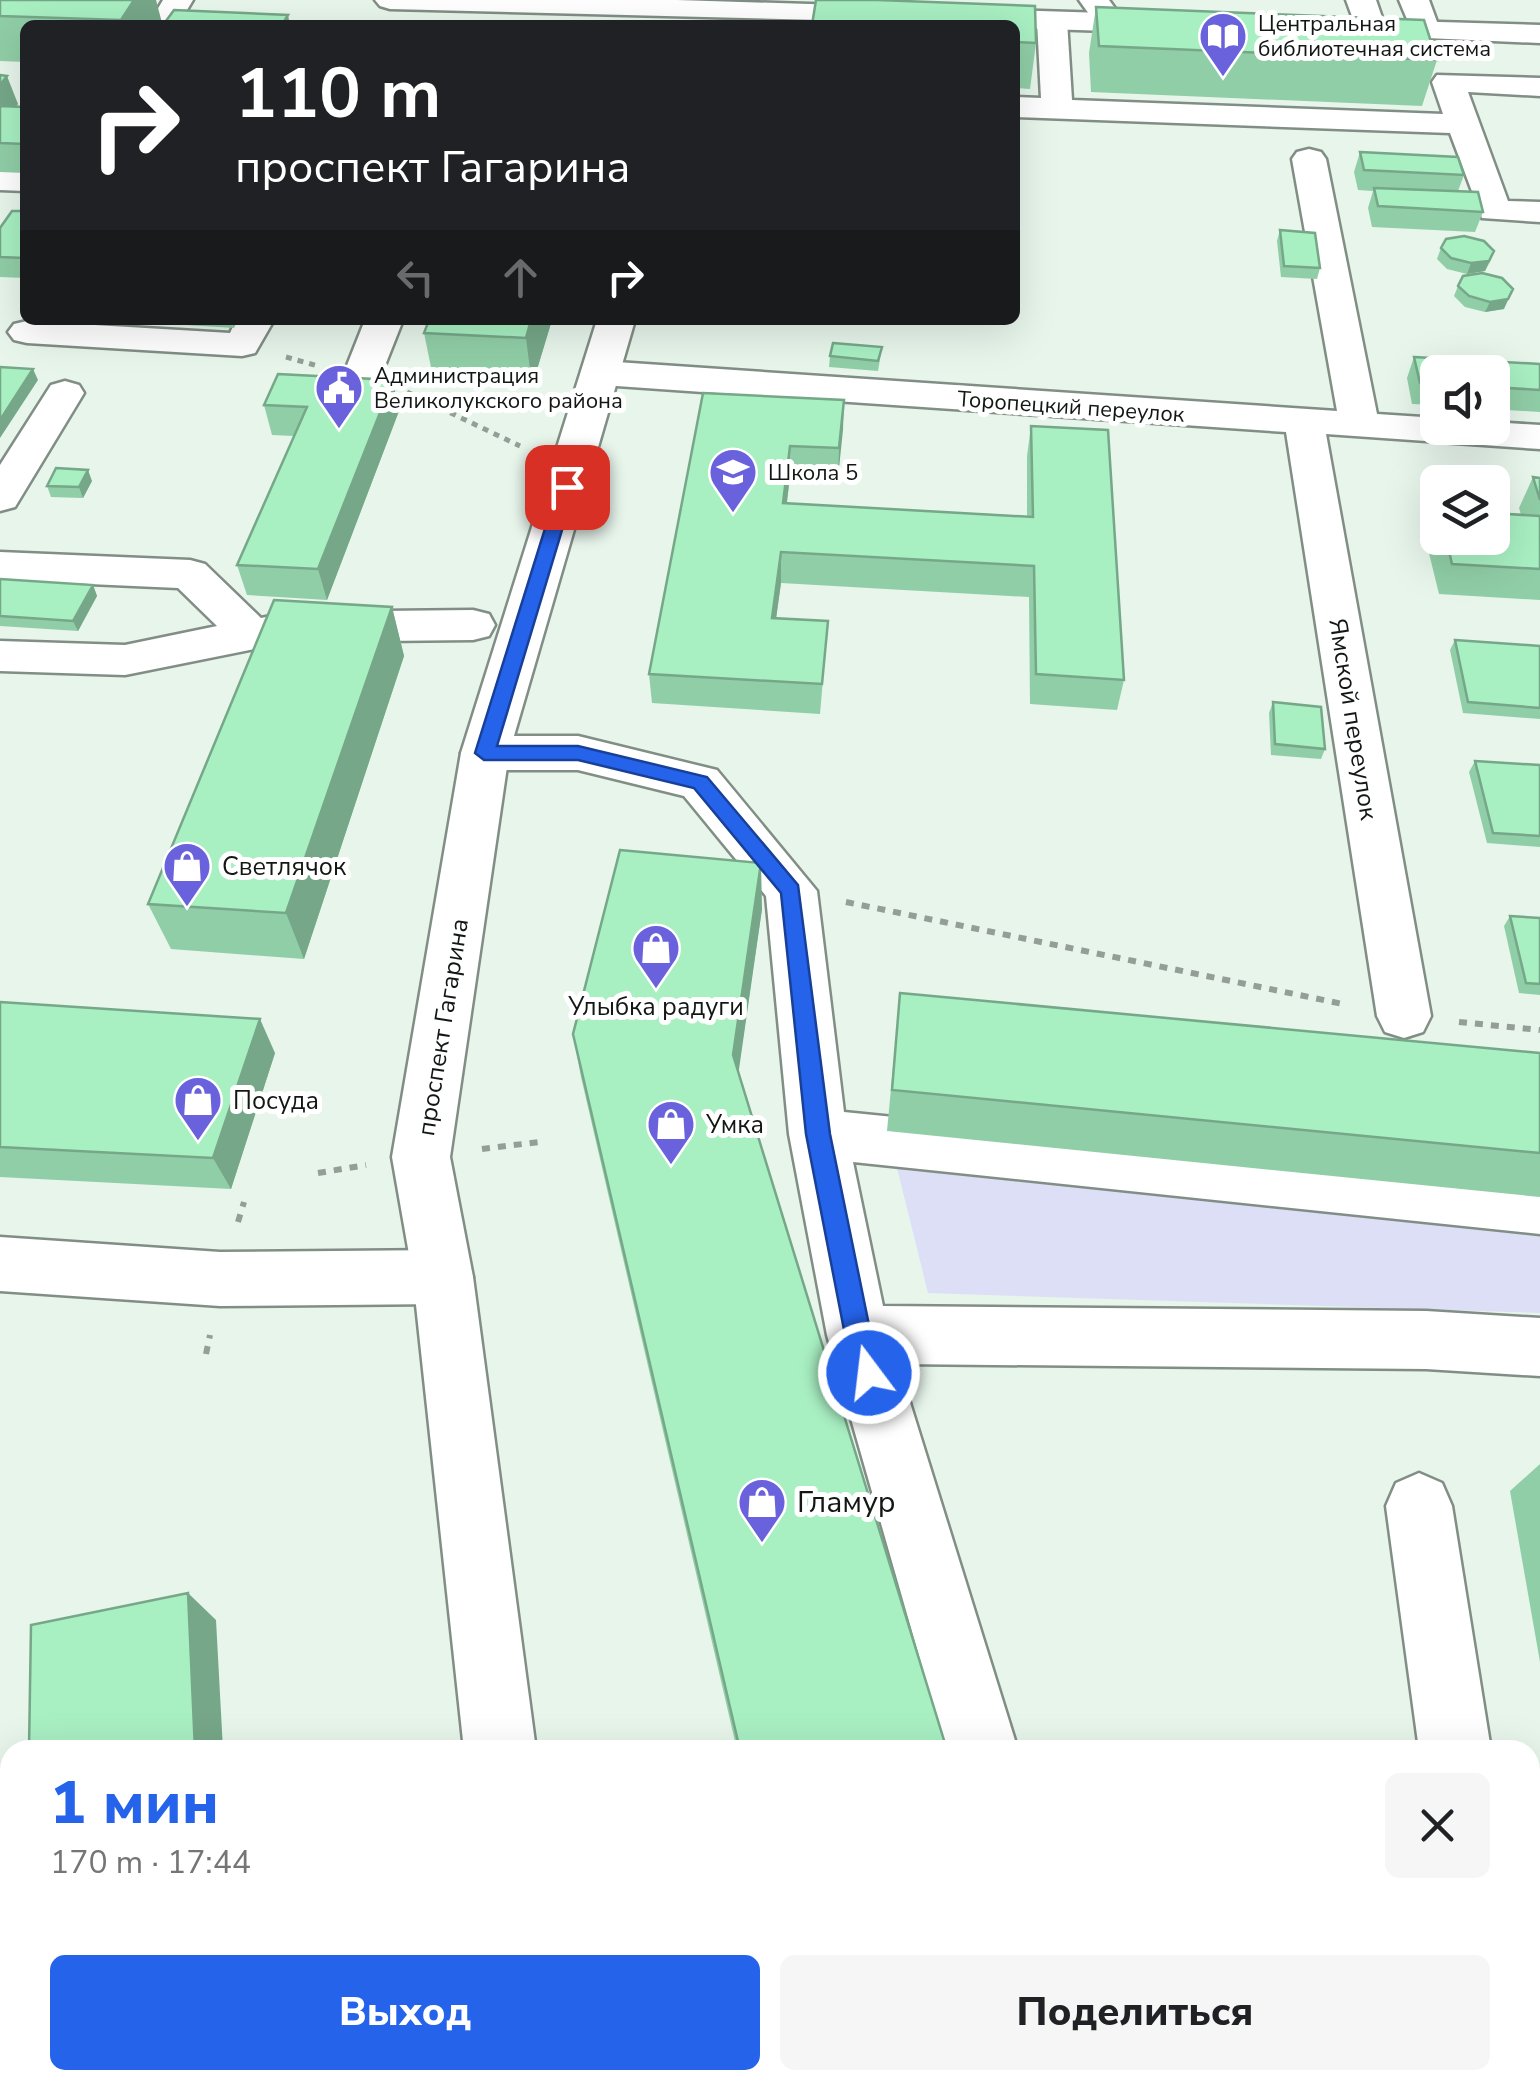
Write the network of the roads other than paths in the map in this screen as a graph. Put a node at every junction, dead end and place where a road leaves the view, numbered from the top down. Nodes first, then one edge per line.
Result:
1 (390, 0) edge
2 (1414, 0) edge
3 (1102, 11) edge
4 (1366, 14) edge
5 (697, 18) edge
6 (934, 20) edge
7 (1020, 21) edge
8 (1052, 21) junction
9 (1204, 24) edge
10 (1278, 26) edge
11 (1425, 30) junction
12 (1471, 32) junction
13 (1540, 34) edge
14 (1491, 84) junction
15 (1540, 87) edge
16 (1020, 107) edge
17 (1057, 108) junction
18 (1462, 124) junction
19 (1309, 158) dead end
20 (1540, 212) edge
21 (252, 325) edge
22 (382, 325) edge
23 (615, 325) edge
24 (21, 332) edge
25 (602, 373) junction
26 (361, 378) edge
27 (65, 393) dead end
28 (1304, 421) junction
29 (1360, 424) junction
30 (1540, 437) edge
31 (0, 498) edge
32 (0, 566) edge
33 (472, 625) dead end
34 (252, 634) junction
35 (4, 664) edge
36 (484, 753) junction
37 (1404, 1016) road end
38 (818, 1134) junction
39 (1540, 1208) edge
40 (0, 1264) edge
41 (443, 1277) junction
42 (858, 1335) junction
43 (1540, 1346) edge
44 (1420, 1506) dead end
45 (499, 1740) edge
46 (979, 1740) edge
47 (1454, 1740) edge

1 - 5 main road
2 - 11 main road
3 - 8 main road
3 - 9 main road
4 - 10 main road
4 - 11 main road
5 - 6 main road
7 - 8 main road
8 - 17 main road
11 - 12 main road
12 - 13 main road
12 - 14 main road
14 - 15 main road
14 - 18 main road
16 - 17 main road
17 - 18 main road
18 - 20 main road
19 - 29 main road
21 - 24 main road
22 - 26 main road
23 - 25 main road, проспект Гагарина
25 - 28 main road, Торопецкий переулок
25 - 36 main road, проспект Гагарина
27 - 31 main road
28 - 29 main road, Торопецкий переулок
28 - 37 main road, Ямской переулок
29 - 30 main road, Торопецкий переулок
32 - 34 main road
33 - 34 main road
34 - 35 main road
36 - 38 main road
36 - 41 main road, проспект Гагарина
38 - 39 main road
38 - 42 main road
40 - 41 main road
41 - 45 main road, проспект Гагарина
42 - 43 main road
42 - 46 main road
44 - 47 main road

